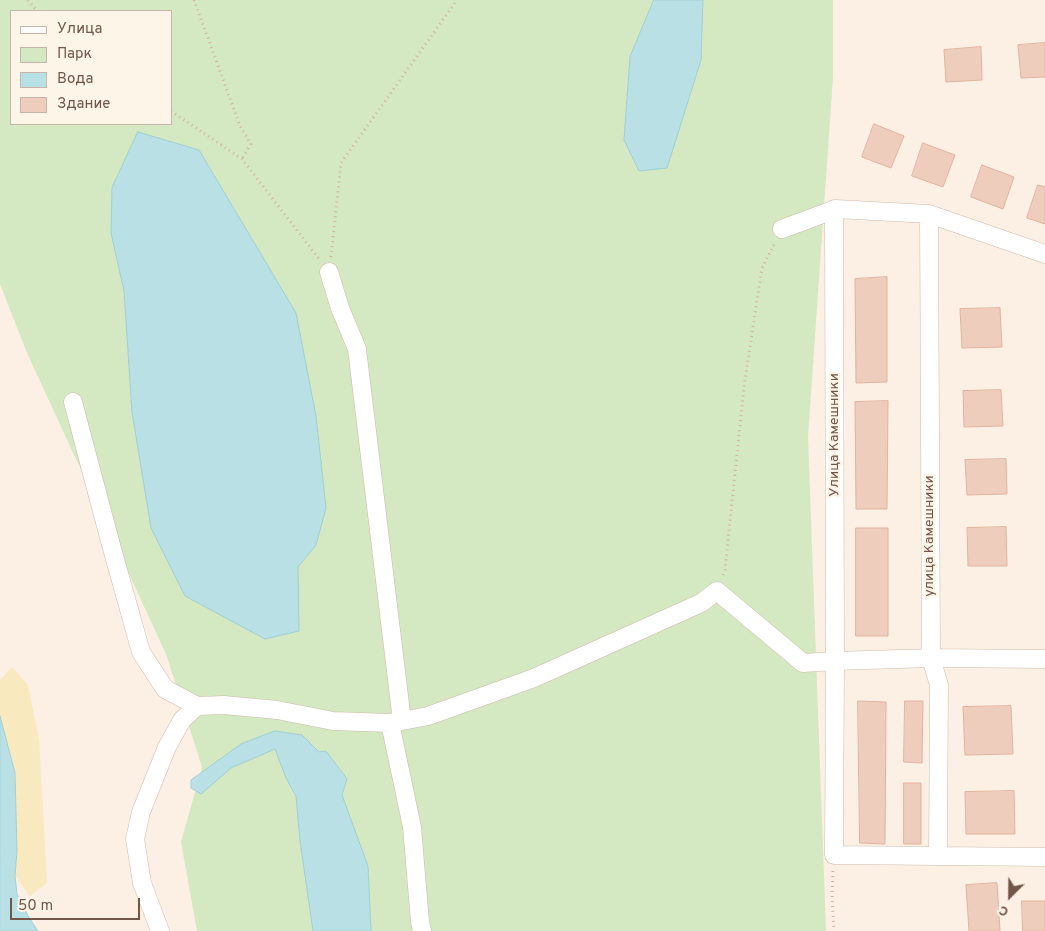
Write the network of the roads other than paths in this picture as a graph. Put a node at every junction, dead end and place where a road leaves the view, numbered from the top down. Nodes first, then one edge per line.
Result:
1 (834, 209) junction
2 (929, 214) junction
3 (782, 229) road end
4 (1045, 254) edge
5 (329, 272) road end
6 (73, 402) dead end
7 (930, 658) junction
8 (1045, 659) edge
9 (835, 661) junction
10 (196, 706) junction
11 (396, 722) junction
12 (938, 856) junction
13 (1045, 857) edge
14 (160, 931) edge
15 (422, 931) edge

1 - 2 street
1 - 3 street
1 - 9 street, Улица Камешники
2 - 4 street
2 - 7 street, улица Камешники
5 - 11 street
6 - 10 street
7 - 8 street
7 - 9 street
7 - 12 street, улица Камешники
9 - 11 street
9 - 12 street, Улица Камешники
10 - 11 street
10 - 14 street
11 - 15 street
12 - 13 street

